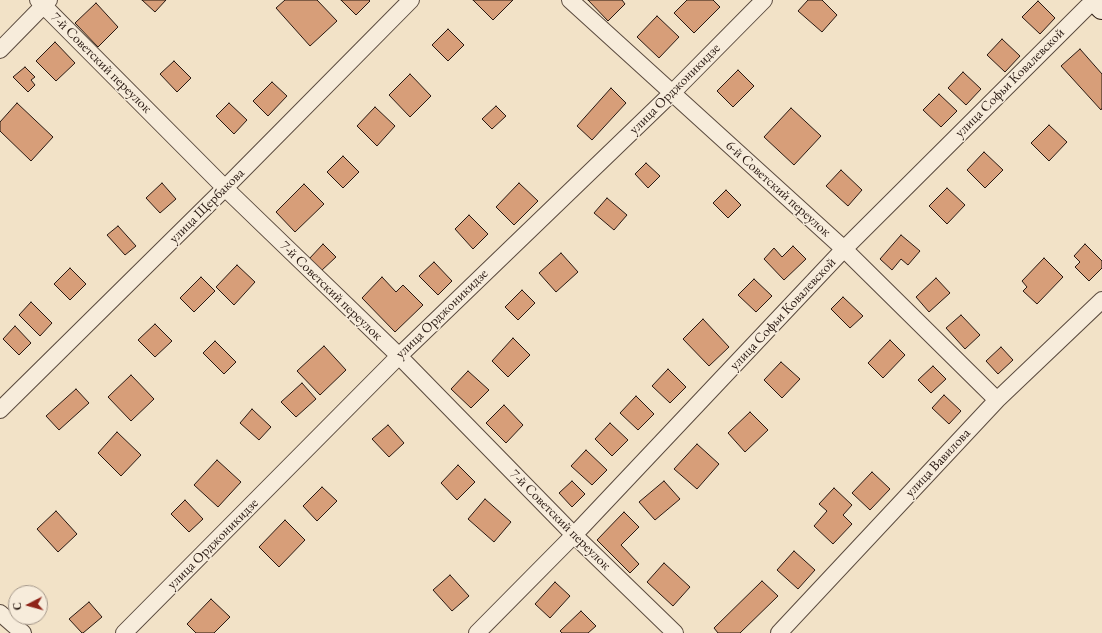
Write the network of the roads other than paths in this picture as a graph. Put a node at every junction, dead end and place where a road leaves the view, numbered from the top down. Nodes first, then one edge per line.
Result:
1 (411, 0) edge
2 (570, 0) edge
3 (764, 0) edge
4 (1094, 0) edge
5 (44, 2) edge
6 (1102, 8) edge
7 (0, 50) edge
8 (672, 93) junction
9 (225, 188) junction
10 (844, 249) junction
11 (1102, 300) edge
12 (398, 356) junction
13 (997, 400) junction
14 (0, 410) edge
15 (574, 535) junction
16 (0, 613) edge
17 (23, 633) edge
18 (124, 633) edge
19 (477, 633) edge
20 (675, 633) edge
21 (779, 633) edge

1 - 9 street, улица Щербакова
2 - 8 street, 6-й Советский переулок
3 - 8 street, улица Орджоникидзе
4 - 6 street
4 - 10 street, улица Софьи Ковалевской
5 - 7 street
5 - 9 street, 7-й Советский переулок
8 - 10 street, 6-й Советский переулок
8 - 12 street, улица Орджоникидзе
9 - 12 street, 7-й Советский переулок
9 - 14 street, улица Щербакова
10 - 13 street, 6-й Советский переулок
10 - 15 street, улица Софьи Ковалевской
11 - 13 street, улица Вавилова
12 - 15 street, 7-й Советский переулок
12 - 18 street, улица Орджоникидзе
13 - 21 street, улица Вавилова
15 - 19 street, улица Софьи Ковалевской
15 - 20 street, 7-й Советский переулок
16 - 17 street

